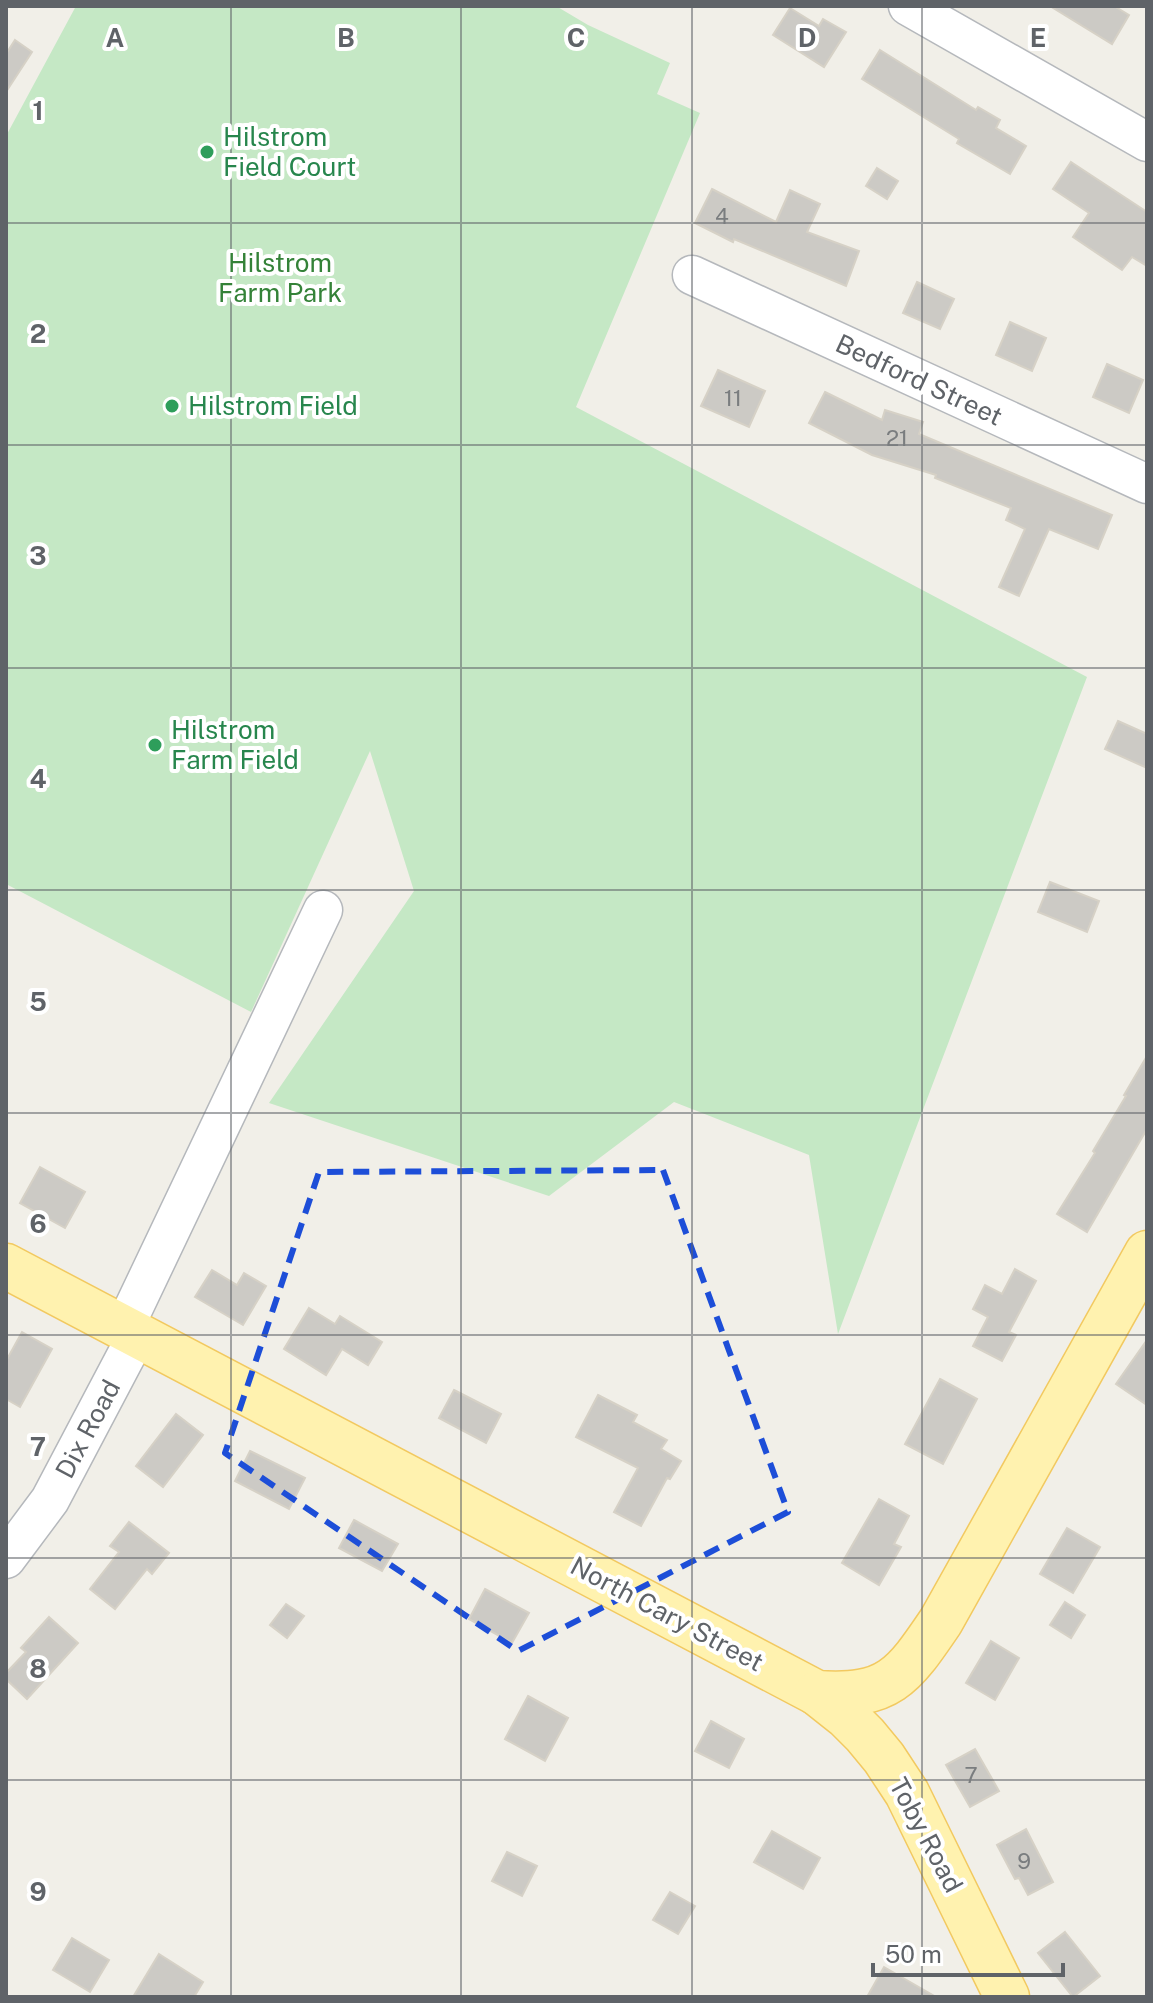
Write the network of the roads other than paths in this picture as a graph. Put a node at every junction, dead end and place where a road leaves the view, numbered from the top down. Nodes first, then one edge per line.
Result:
1 (908, 6) edge
2 (1147, 142) edge
3 (692, 275) dead end
4 (1147, 484) edge
5 (323, 910) dead end
6 (1147, 1253) edge
7 (6, 1266) edge
8 (130, 1331) junction
9 (6, 1559) edge
10 (817, 1693) junction
11 (1007, 1997) edge

1 - 2 street
3 - 4 street, Bedford Street
5 - 8 street, Dix Road
6 - 10 main road, North Cary Street
7 - 8 main road, North Cary Street
8 - 9 street, Dix Road
8 - 10 main road, North Cary Street
10 - 11 main road, Toby Road

